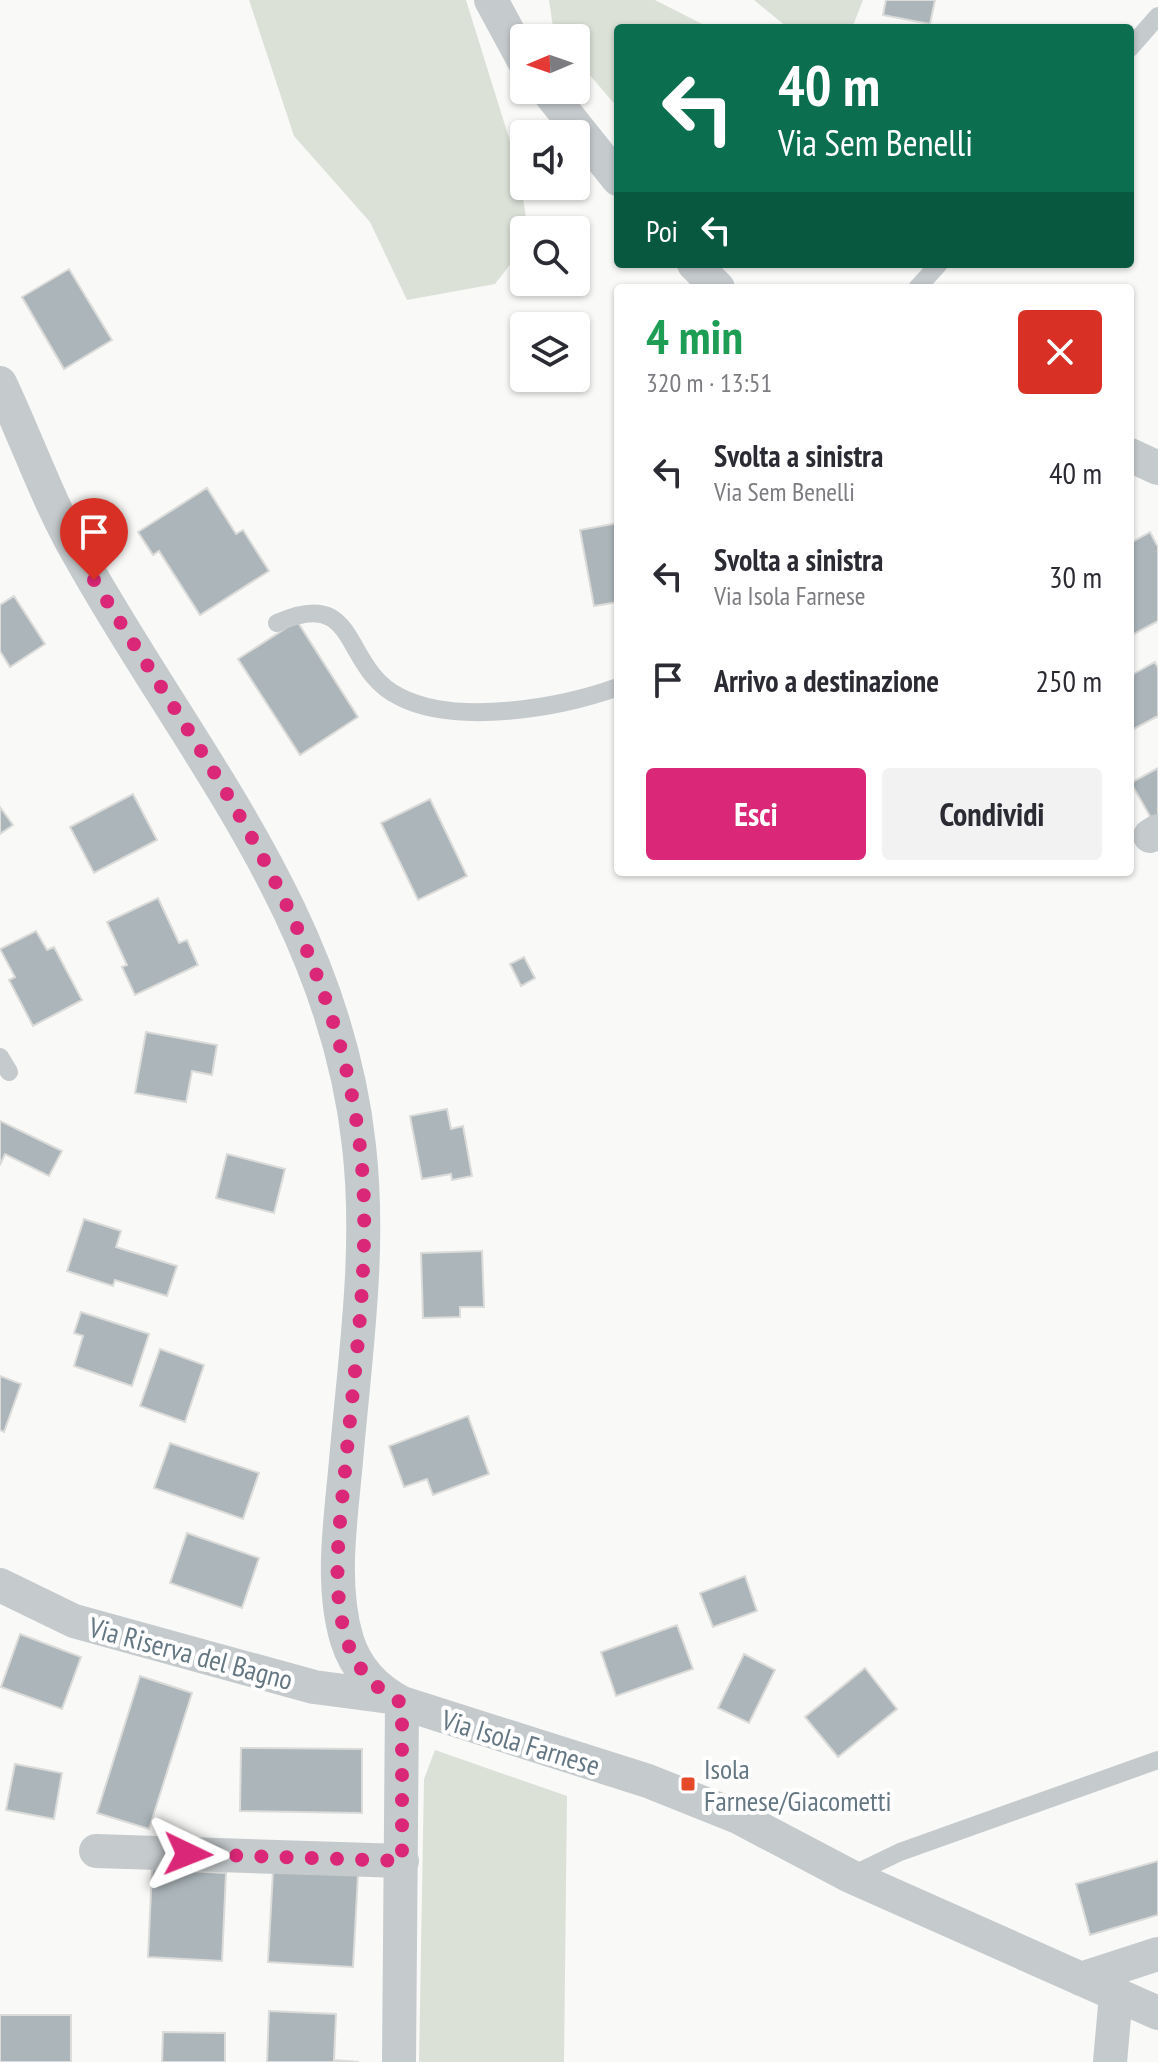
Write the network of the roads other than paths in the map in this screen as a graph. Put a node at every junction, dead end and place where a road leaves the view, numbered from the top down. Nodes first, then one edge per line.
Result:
1 (491, 0) edge
2 (1158, 16) edge
3 (510, 35) edge
4 (1134, 43) edge
5 (558, 104) edge
6 (614, 174) edge
7 (698, 268) edge
8 (935, 268) edge
9 (714, 284) edge
10 (921, 284) edge
11 (0, 383) edge
12 (1134, 457) edge
13 (1158, 468) edge
14 (277, 623) dead end
15 (614, 688) edge
16 (0, 1585) edge
17 (396, 1700) junction
18 (1158, 1760) edge
19 (96, 1851) dead end
20 (402, 1861) junction
21 (850, 1876) junction
22 (1158, 1954) edge
23 (1081, 1979) junction
24 (1116, 1995) junction
25 (1158, 2013) edge
26 (399, 2062) edge
27 (1110, 2062) edge

1 - 3 street
2 - 4 lane
5 - 6 street
7 - 9 street
8 - 10 lane
11 - 17 street, Via Isola Farnese
12 - 13 street
14 - 15 lane
16 - 17 street, Via Riserva del Bagno
17 - 20 street
17 - 21 street, Via Isola Farnese
18 - 21 lane
19 - 20 street
20 - 26 street
21 - 23 street, Via Isola Farnese
22 - 23 street
23 - 24 street, Via Isola Farnese
24 - 25 street, Via Isola Farnese
24 - 27 street

